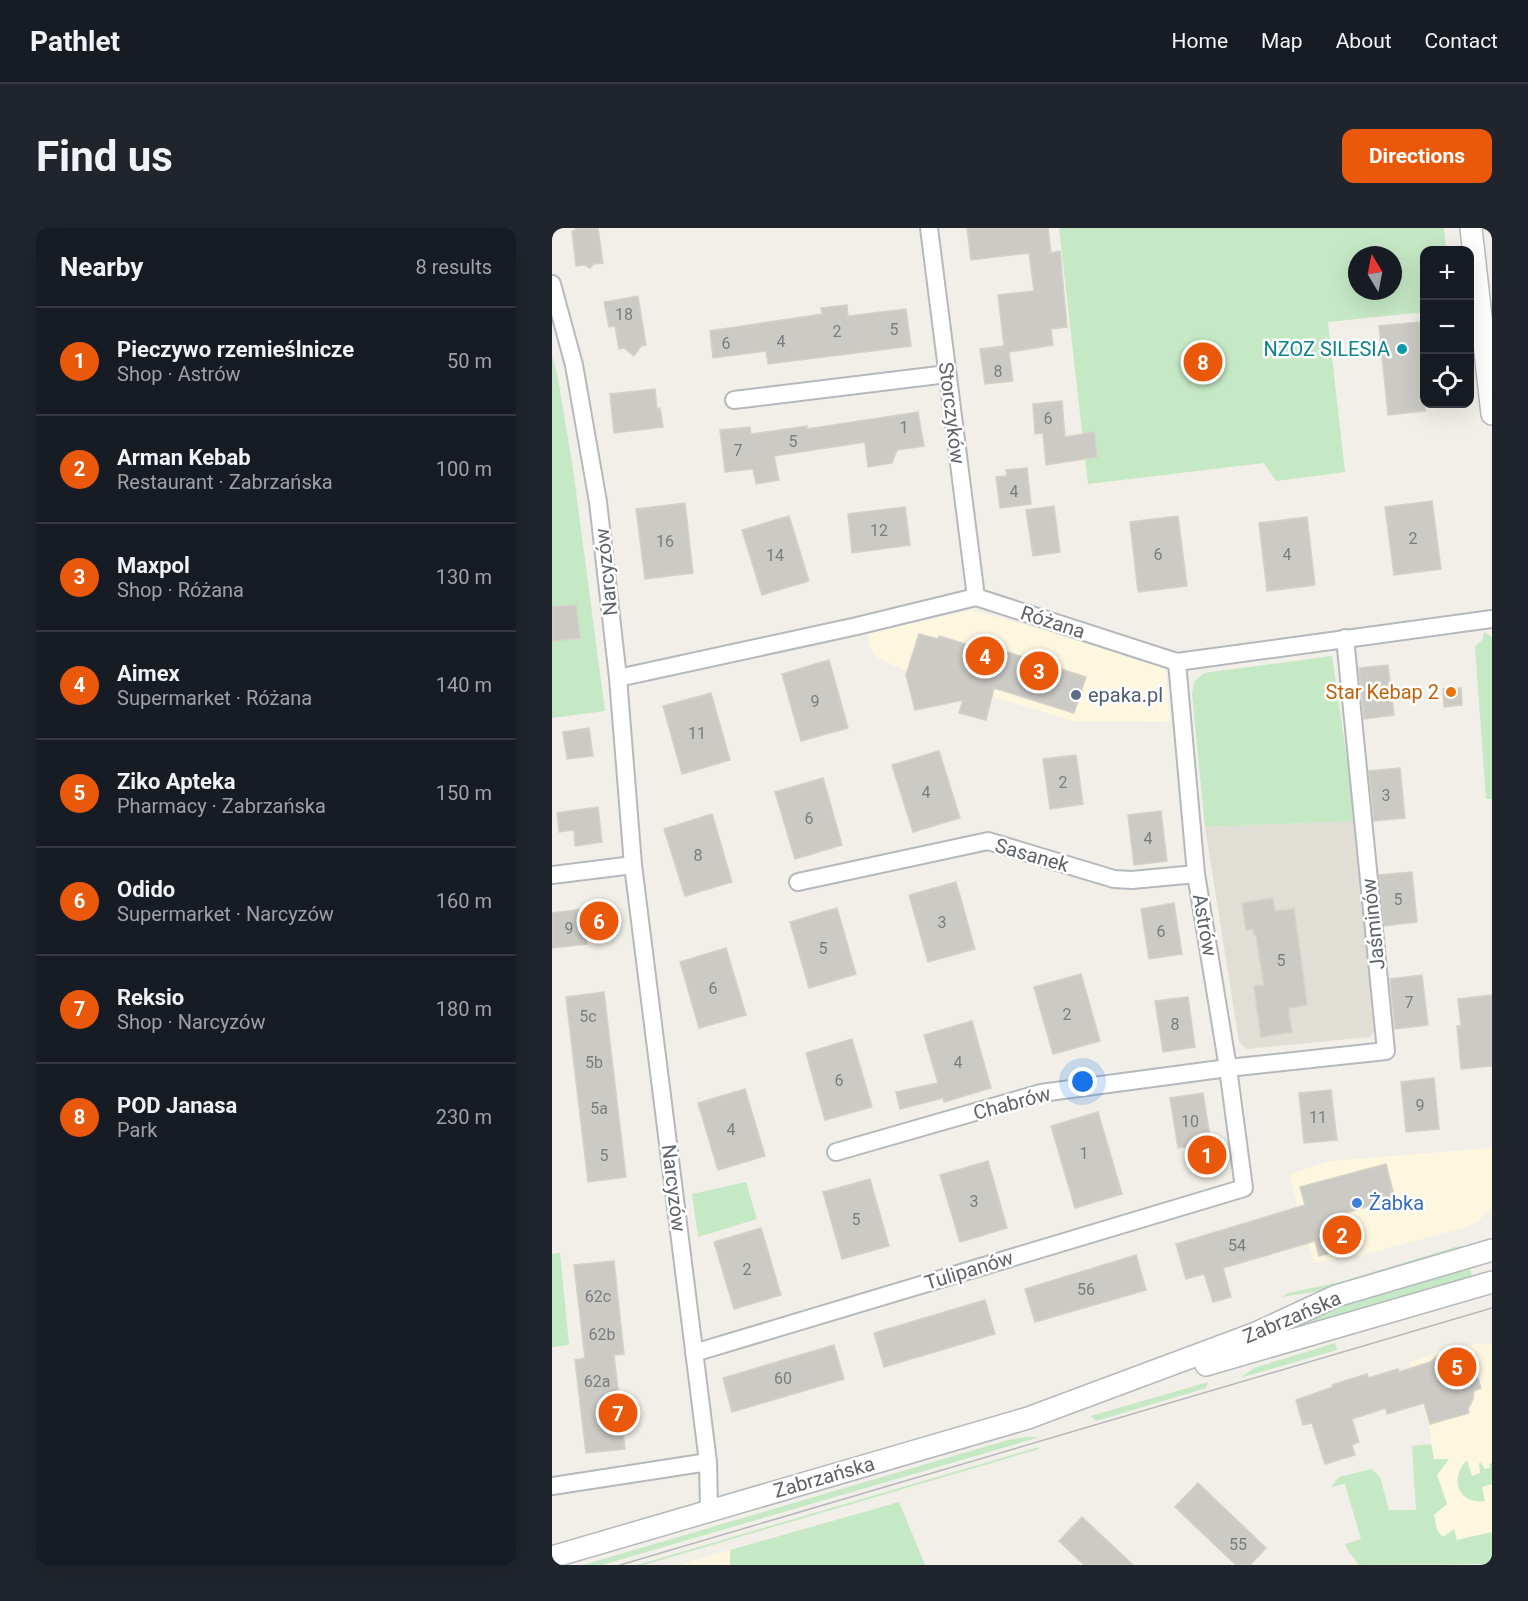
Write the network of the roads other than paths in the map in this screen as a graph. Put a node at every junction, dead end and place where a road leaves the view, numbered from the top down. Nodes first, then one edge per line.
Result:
1 (929, 228) edge
2 (1471, 228) edge
3 (552, 284) edge
4 (947, 374) junction
5 (734, 400) dead end
6 (1492, 414) edge
7 (976, 597) junction
8 (1492, 619) edge
9 (1345, 638) junction
10 (1177, 662) junction
11 (618, 678) junction
12 (633, 865) junction
13 (1196, 874) junction
14 (552, 875) edge
15 (798, 882) dead end
16 (1228, 1068) junction
17 (836, 1152) dead end
18 (1244, 1188) joint
19 (1492, 1250) edge
20 (1492, 1282) edge
21 (694, 1353) junction
22 (1095, 1394) junction
23 (708, 1462) junction
24 (552, 1486) edge
25 (709, 1511) junction
26 (552, 1557) edge

1 - 4 street, Storczyków
2 - 6 street
3 - 11 street, Narcyzów
4 - 5 street
4 - 7 street, Storczyków
7 - 10 street, Różana
7 - 11 street
8 - 9 street, Różana
9 - 10 street, Różana
9 - 16 street, Jaśminów
10 - 13 street, Astrów
11 - 12 street, Narcyzów
12 - 14 street
12 - 21 street, Narcyzów
13 - 15 street, Sasanek
13 - 16 street, Astrów
16 - 17 street, Chabrów
16 - 18 street, Astrów
18 - 21 street, Tulipanów
19 - 22 street, Zabrzańska
20 - 22 street, Zabrzańska
21 - 23 street, Narcyzów
22 - 25 street, Zabrzańska
23 - 24 street
23 - 25 street, Narcyzów
25 - 26 street, Zabrzańska

